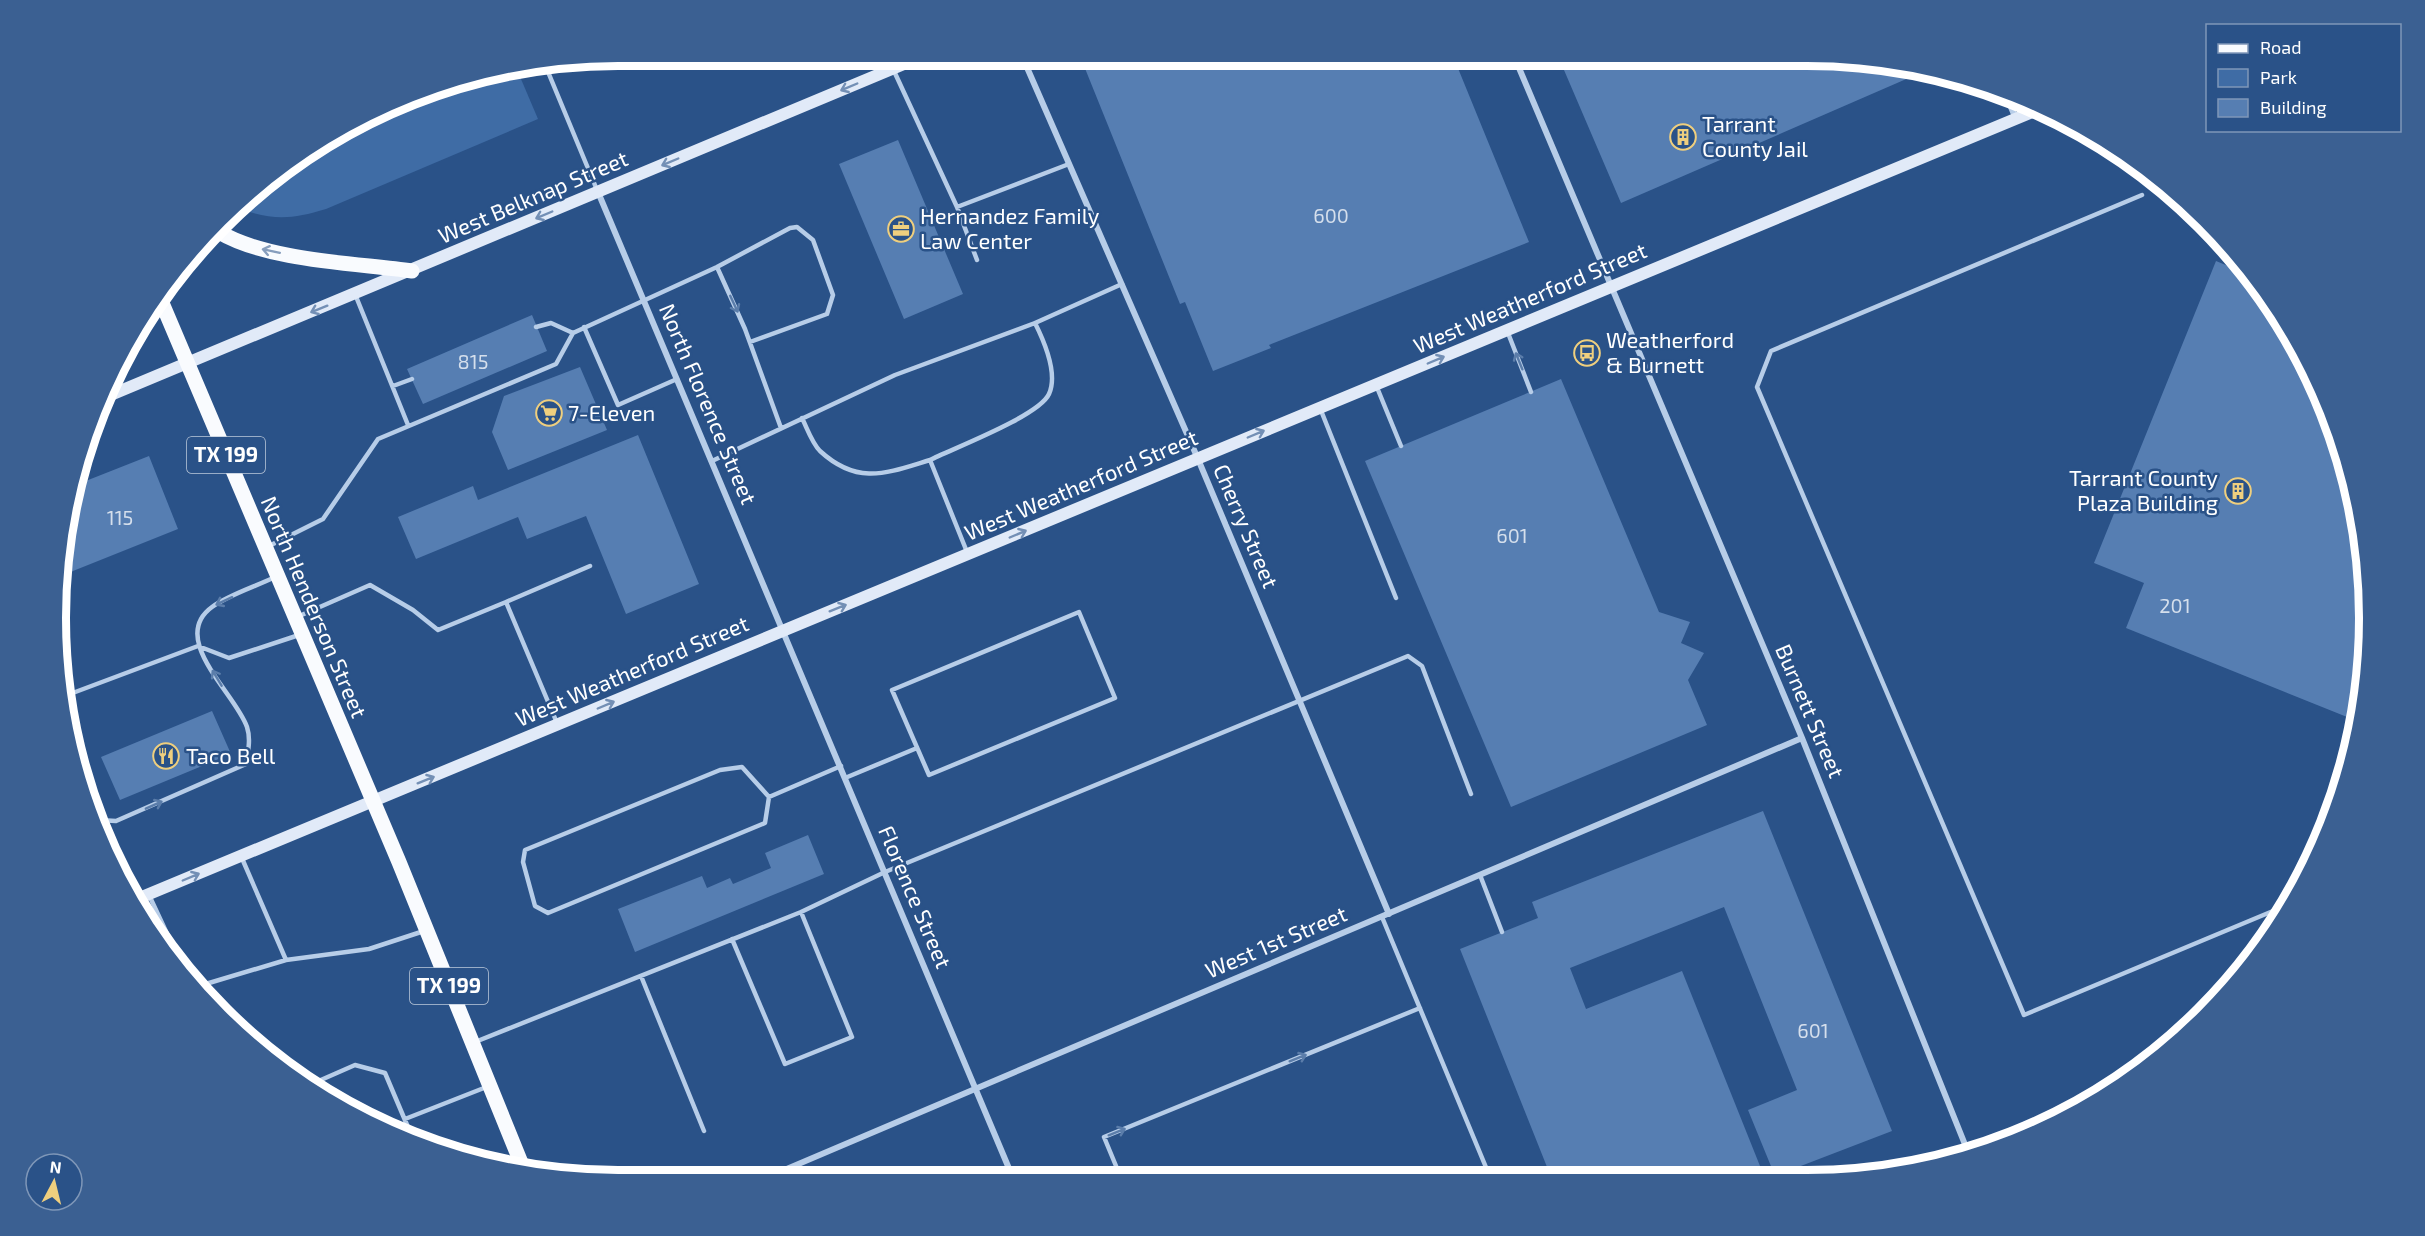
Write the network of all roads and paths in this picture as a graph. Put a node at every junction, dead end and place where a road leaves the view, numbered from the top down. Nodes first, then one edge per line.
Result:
1 (898, 66) edge
2 (1026, 66) edge
3 (1518, 66) edge
4 (893, 68) junction
5 (548, 71) edge
6 (2010, 105) edge
7 (2030, 113) edge
8 (2016, 119) junction
9 (1069, 164) junction
10 (598, 192) junction
11 (2142, 195) dead end
12 (957, 207) junction
13 (222, 234) edge
14 (977, 260) dead end
15 (717, 267) junction
16 (412, 271) junction
17 (1122, 284) junction
18 (1611, 287) junction
19 (355, 294) junction
20 (644, 300) junction
21 (163, 305) edge
22 (1035, 323) junction
23 (536, 327) dead end
24 (584, 327) junction
25 (1507, 330) junction
26 (573, 333) junction
27 (750, 342) junction
28 (187, 362) junction
29 (412, 379) dead end
30 (677, 379) junction
31 (1376, 385) junction
32 (393, 386) junction
33 (1531, 392) dead end
34 (114, 394) edge
35 (1320, 408) junction
36 (802, 418) junction
37 (408, 425) junction
38 (781, 428) junction
39 (1401, 446) dead end
40 (1198, 459) junction
41 (930, 460) junction
42 (712, 461) junction
43 (264, 548) junction
44 (968, 554) junction
45 (590, 566) dead end
46 (276, 577) junction
47 (1396, 598) dead end
48 (506, 602) junction
49 (294, 618) junction
50 (784, 631) junction
51 (301, 634) junction
52 (198, 646) junction
53 (72, 693) edge
54 (1299, 700) junction
55 (558, 725) junction
56 (1802, 738) junction
57 (917, 748) junction
58 (840, 766) junction
59 (845, 778) junction
60 (1471, 794) dead end
61 (769, 796) junction
62 (372, 802) junction
63 (105, 820) edge
64 (241, 856) junction
65 (885, 872) junction
66 (1480, 875) junction
67 (143, 897) edge
68 (2275, 910) edge
69 (801, 912) junction
70 (1386, 915) junction
71 (161, 928) edge
72 (427, 931) junction
73 (1502, 933) dead end
74 (732, 939) junction
75 (286, 960) junction
76 (641, 976) junction
77 (205, 984) edge
78 (1420, 1008) junction
79 (472, 1044) junction
80 (318, 1081) edge
81 (490, 1086) junction
82 (976, 1089) junction
83 (405, 1119) junction
84 (409, 1129) edge
85 (704, 1131) dead end
86 (1966, 1146) edge
87 (519, 1160) edge
88 (784, 1170) edge
89 (1010, 1170) edge
90 (1118, 1170) edge
91 (1487, 1170) edge

1 - 4 main road, West Belknap Street
2 - 9 street, Cherry Street
3 - 18 street, Burnett Street
4 -> 10 main road, West Belknap Street
4 - 12 lane
5 - 10 lane
6 - 8 street
7 - 8 main road, West Weatherford Street
8 - 18 main road, West Weatherford Street
9 - 12 lane
9 - 17 street, Cherry Street
10 -> 16 main road, West Belknap Street
10 - 20 street, North Florence Street
11 - 68 lane
12 - 14 lane
16 -> 13 main road
15 - 20 lane
15 -> 27 lane
15 - 27 lane
16 - 19 main road, West Belknap Street
17 - 22 lane
17 - 40 street, Cherry Street
18 - 25 main road, West Weatherford Street
18 - 56 street, Burnett Street
19 -> 28 main road, West Belknap Street
19 - 32 lane
20 - 24 lane
20 - 30 street, North Florence Street
21 - 28 main road, North Henderson Street / TX 199
22 - 36 lane
22 - 41 lane
23 - 26 lane
24 - 26 lane
24 - 30 lane
31 -> 25 main road, West Weatherford Street
33 -> 25 lane
26 - 37 lane
27 - 38 lane
28 - 34 main road, West Belknap Street
28 - 43 main road, North Henderson Street / TX 199
29 - 32 lane
30 - 42 street, North Florence Street
31 - 35 main road, West Weatherford Street
31 - 39 lane
32 - 37 lane
40 -> 35 main road, West Weatherford Street
35 - 47 lane
36 - 38 lane
36 - 41 lane
37 - 43 lane
38 - 42 lane
44 -> 40 main road, West Weatherford Street
40 - 54 street, Cherry Street
41 - 44 lane
42 - 50 street, North Florence Street
43 - 46 main road, North Henderson Street / TX 199
50 -> 44 main road, West Weatherford Street
45 - 48 lane
46 - 49 main road, North Henderson Street / TX 199
46 -> 52 lane
48 - 49 lane
48 - 55 lane
49 - 51 main road, North Henderson Street / TX 199
55 -> 50 main road, West Weatherford Street
50 - 58 street, Florence Street
51 - 52 lane
51 - 62 main road, North Henderson Street / TX 199
52 - 53 lane
63 -> 52 lane
54 - 60 lane
54 - 65 lane
54 - 70 street, Cherry Street
62 -> 55 main road, West Weatherford Street
56 - 66 street, West 1st Street
56 - 86 street, Burnett Street
57 - 57 lane
57 - 59 lane
58 - 59 street, Florence Street
58 - 61 lane
59 - 65 street, Florence Street
61 - 61 lane
62 - 64 main road, West Weatherford Street
62 - 72 main road, TX 199
67 -> 64 main road, West Weatherford Street
64 - 75 lane
65 - 69 lane
65 - 82 street, Florence Street
66 - 70 street, West 1st Street
66 - 73 lane
67 - 71 lane
69 - 74 lane
69 - 74 lane
70 - 78 lane
70 - 82 street, West 1st Street
72 - 75 lane
72 - 79 main road, TX 199
74 - 76 lane
75 - 77 lane
76 - 79 lane
76 - 85 lane
90 -> 78 lane
78 - 91 lane
79 - 81 main road, TX 199
80 - 83 lane
81 - 83 lane
81 - 87 main road, TX 199
82 - 88 street, West 1st Street
82 - 89 street, Florence Street
83 - 84 lane

